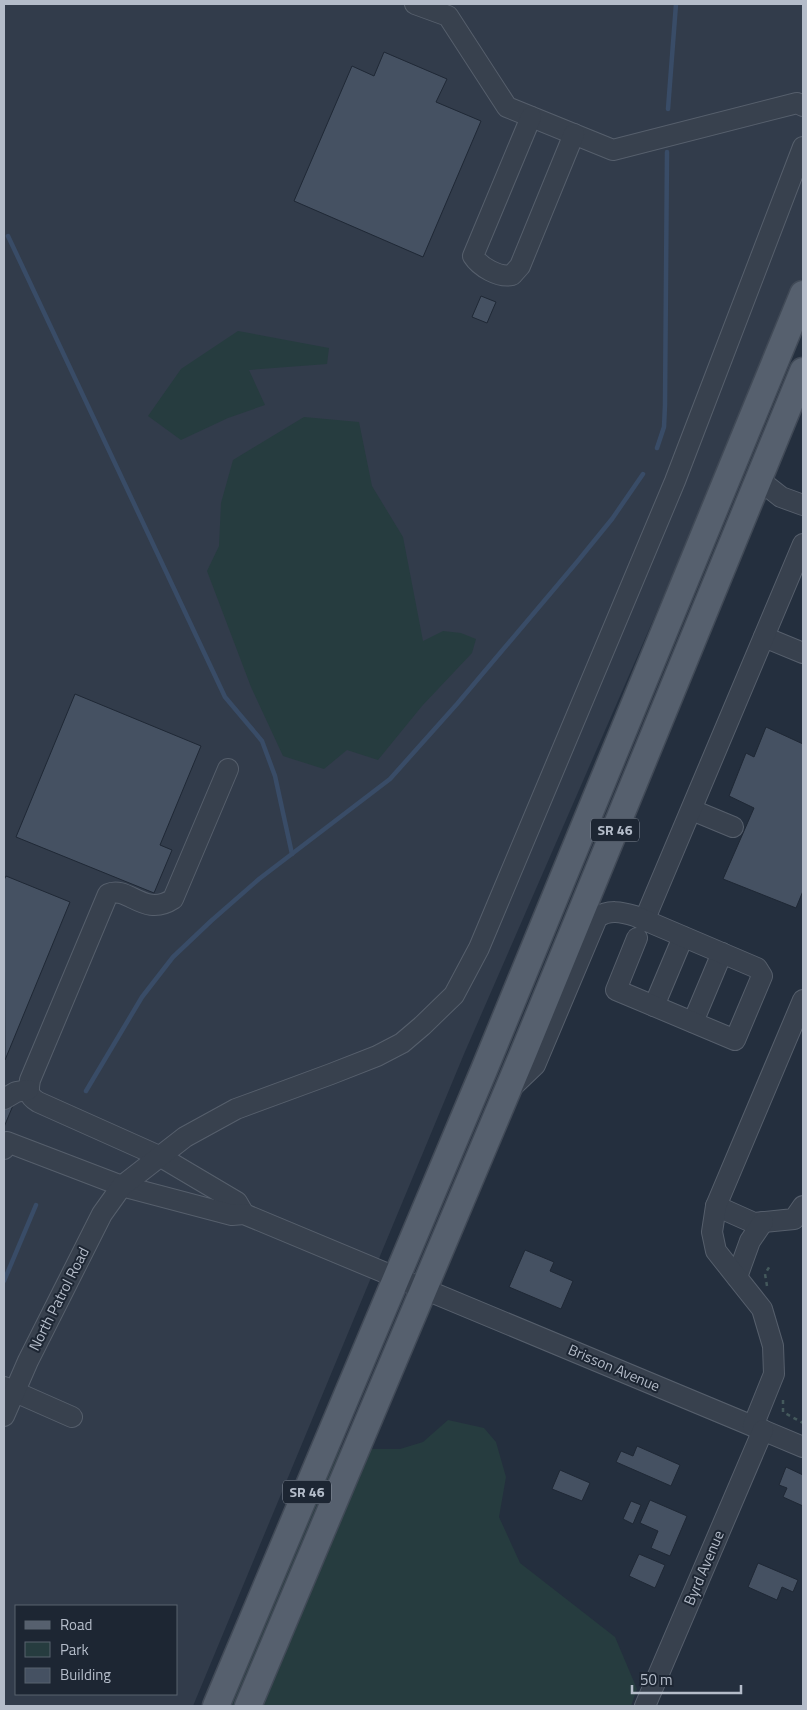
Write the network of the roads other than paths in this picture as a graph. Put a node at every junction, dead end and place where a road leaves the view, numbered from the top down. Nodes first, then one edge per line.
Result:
1 (415, 4) edge
2 (803, 106) edge
3 (531, 117) junction
4 (574, 134) junction
5 (803, 147) edge
6 (803, 294) edge
7 (803, 371) edge
8 (758, 479) junction
9 (803, 505) edge
10 (803, 544) edge
11 (764, 637) junction
12 (803, 653) edge
13 (228, 769) dead end
14 (692, 810) junction
15 (732, 827) dead end
16 (640, 929) junction
17 (683, 937) junction
18 (722, 953) junction
19 (803, 1000) edge
20 (654, 1006) junction
21 (693, 1022) junction
22 (28, 1090) junction
23 (507, 1092) junction
24 (4, 1099) edge
25 (5, 1144) edge
26 (161, 1157) junction
27 (197, 1179) junction
28 (122, 1186) junction
29 (186, 1203) junction
30 (716, 1206) junction
31 (803, 1206) edge
32 (244, 1214) junction
33 (763, 1222) junction
34 (397, 1277) junction
35 (737, 1277) junction
36 (424, 1288) junction
37 (9, 1390) edge
38 (4, 1416) edge
39 (72, 1417) dead end
40 (758, 1428) junction
41 (803, 1447) edge
42 (216, 1706) edge
43 (248, 1706) edge
44 (645, 1706) edge

1 - 3 street
2 - 4 street
3 - 4 street
3 - 4 street
5 - 26 street, North Patrol Road
6 - 34 main road, SR 46
7 - 8 main road, SR 46
8 - 9 street
8 - 23 main road, SR 46
10 - 11 street
11 - 12 street
11 - 14 street
13 - 22 street
14 - 15 street
14 - 16 street
16 - 17 street
16 - 20 street
16 - 23 street
17 - 18 street
17 - 20 street
18 - 21 street
18 - 21 street
19 - 30 street, Byrd Avenue
20 - 21 street
22 - 24 street
22 - 26 street
23 - 36 main road, SR 46
25 - 28 street
26 - 27 street
26 - 28 street, North Patrol Road
27 - 29 street
27 - 32 street
28 - 29 street
28 - 37 street, North Patrol Road
29 - 32 street
30 - 33 street
30 - 35 street, Byrd Avenue
31 - 33 street
32 - 34 street
33 - 35 street
34 - 36 street
34 - 42 main road, SR 46
35 - 40 street, Byrd Avenue
36 - 40 street, Brisson Avenue
36 - 43 main road, SR 46
37 - 38 street, North Patrol Road
37 - 39 street
40 - 41 street, Brisson Avenue
40 - 44 street, Byrd Avenue

